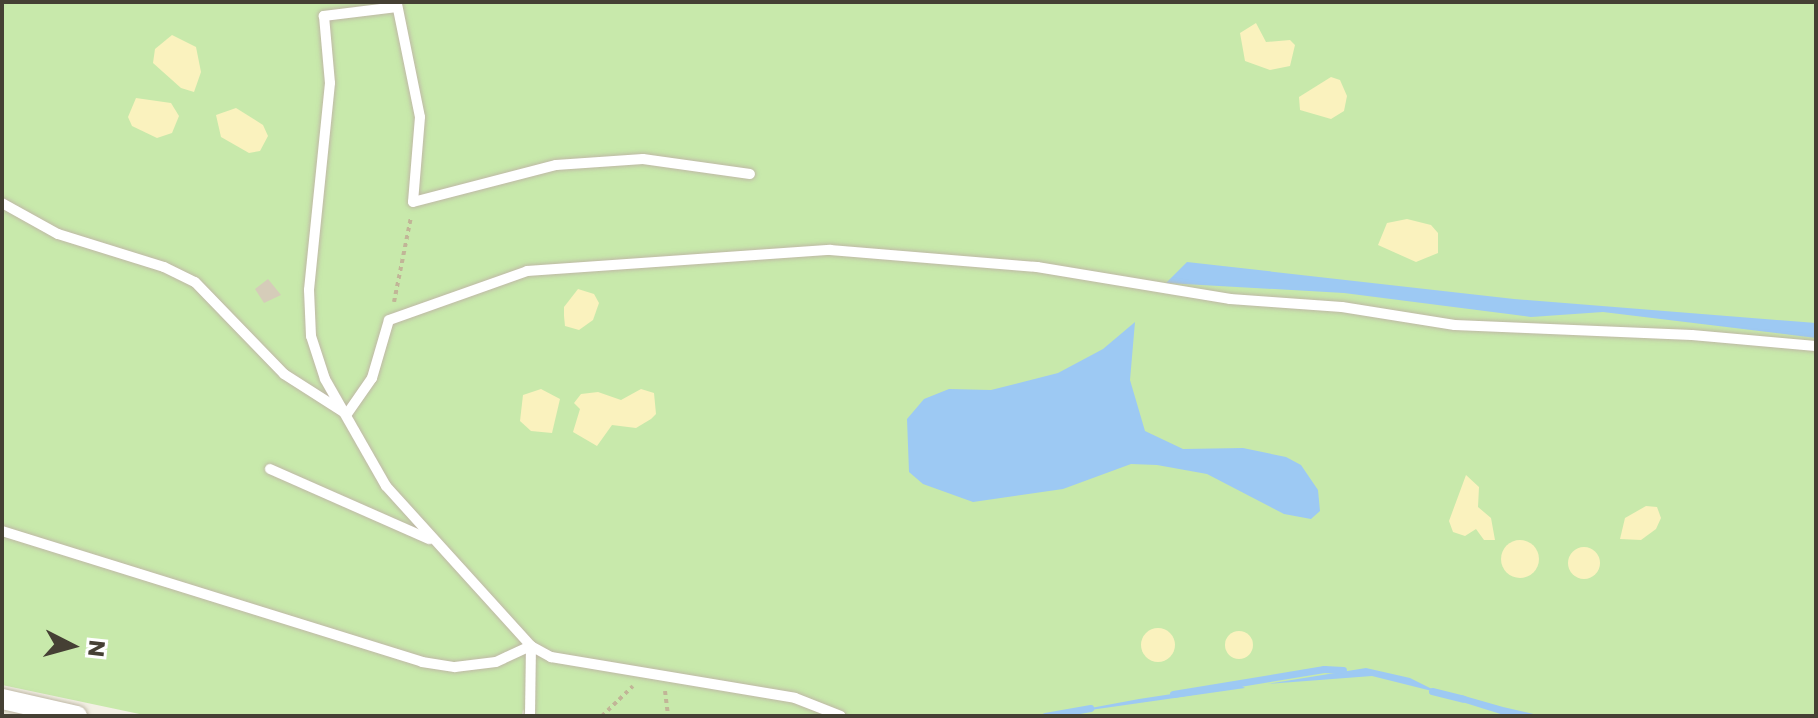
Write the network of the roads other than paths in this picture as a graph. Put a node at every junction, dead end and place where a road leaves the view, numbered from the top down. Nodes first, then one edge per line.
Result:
1 (397, 4) edge
2 (750, 174) dead end
3 (2, 203) edge
4 (1816, 346) edge
5 (347, 414) junction
6 (270, 469) dead end
7 (2, 531) edge
8 (434, 541) junction
9 (531, 646) junction
10 (2, 699) edge
11 (77, 716) edge
12 (530, 716) edge
13 (841, 716) edge

1 - 2 lane
1 - 5 lane
3 - 5 lane
4 - 5 lane
5 - 8 lane
6 - 8 lane
7 - 9 lane
8 - 9 lane
9 - 12 lane
9 - 13 lane
10 - 11 street

